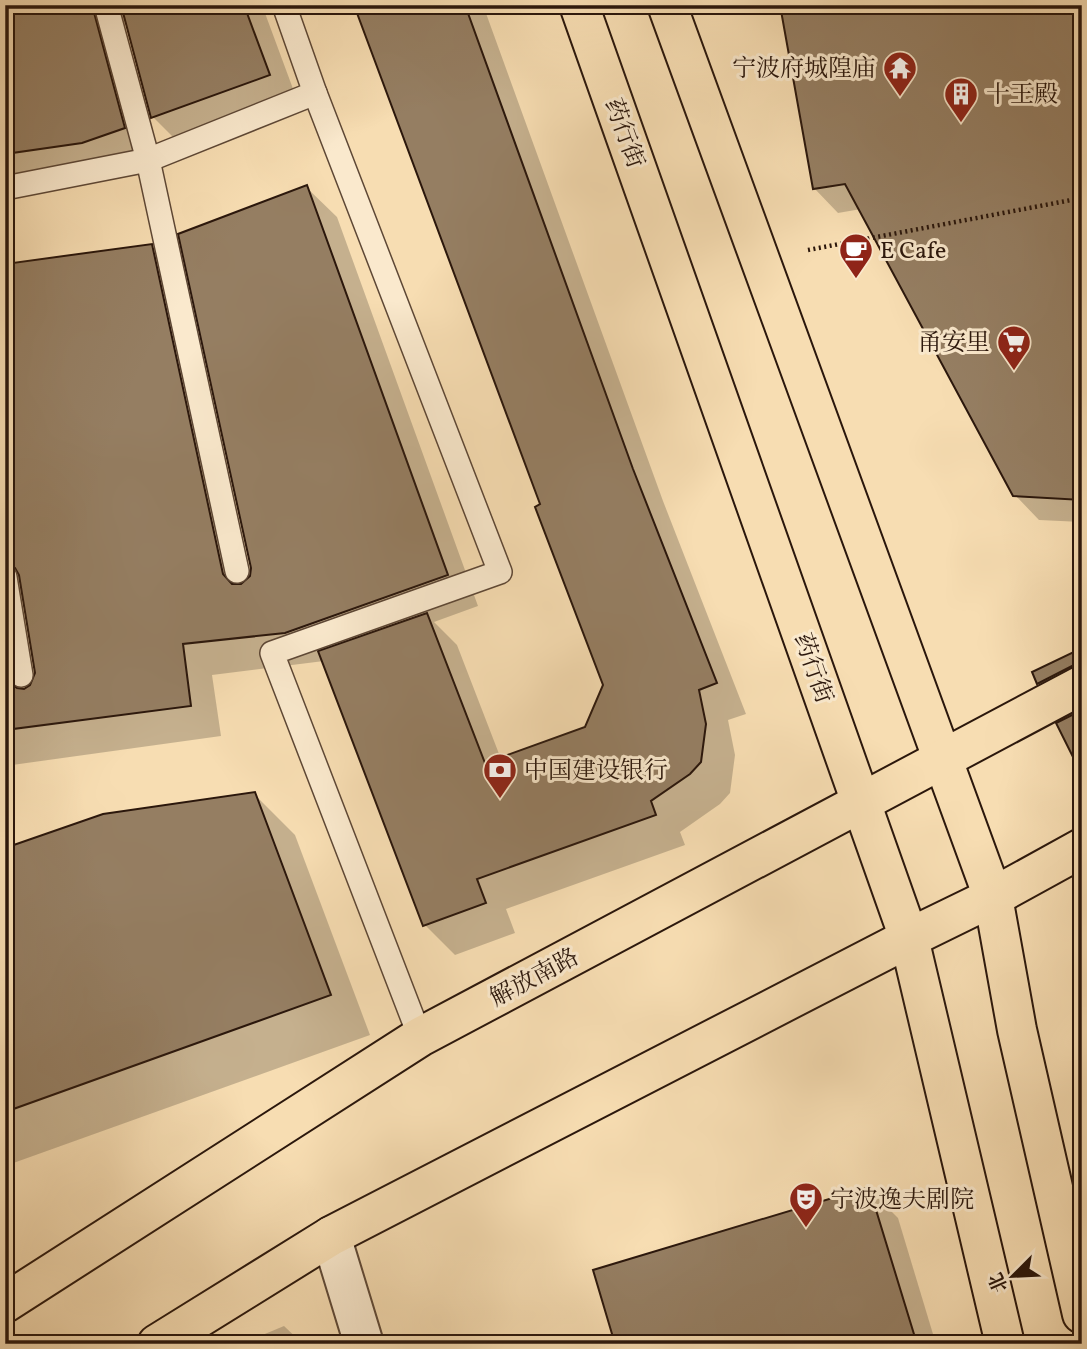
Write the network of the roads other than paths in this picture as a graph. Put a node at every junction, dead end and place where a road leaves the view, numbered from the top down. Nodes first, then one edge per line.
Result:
1 (107, 5) edge
2 (284, 5) edge
3 (579, 5) edge
4 (667, 5) edge
5 (315, 93) junction
6 (148, 160) junction
7 (5, 188) edge
8 (237, 571) dead end
9 (5, 577) edge
10 (21, 675) dead end
11 (1082, 685) edge
12 (942, 761) junction
13 (862, 803) junction
14 (1082, 848) edge
15 (993, 897) junction
16 (909, 938) junction
17 (420, 1037) junction
18 (331, 1236) junction
19 (5, 1303) edge
20 (1082, 1314) edge
21 (157, 1344) edge
22 (364, 1344) edge
23 (1005, 1344) edge

1 - 6 lane
2 - 5 lane
3 - 13 main road, 药行街
4 - 12 main road
5 - 6 lane
5 - 17 lane
6 - 7 lane
6 - 8 lane
9 - 10 lane
11 - 12 main road, 解放南路
12 - 13 main road, 解放南路
12 - 15 main road
13 - 16 main road, 药行街
13 - 17 main road, 解放南路
14 - 15 main road
15 - 16 main road
15 - 20 main road
16 - 18 main road
16 - 23 main road, 药行街
17 - 19 main road, 解放南路
18 - 21 main road
18 - 22 street

